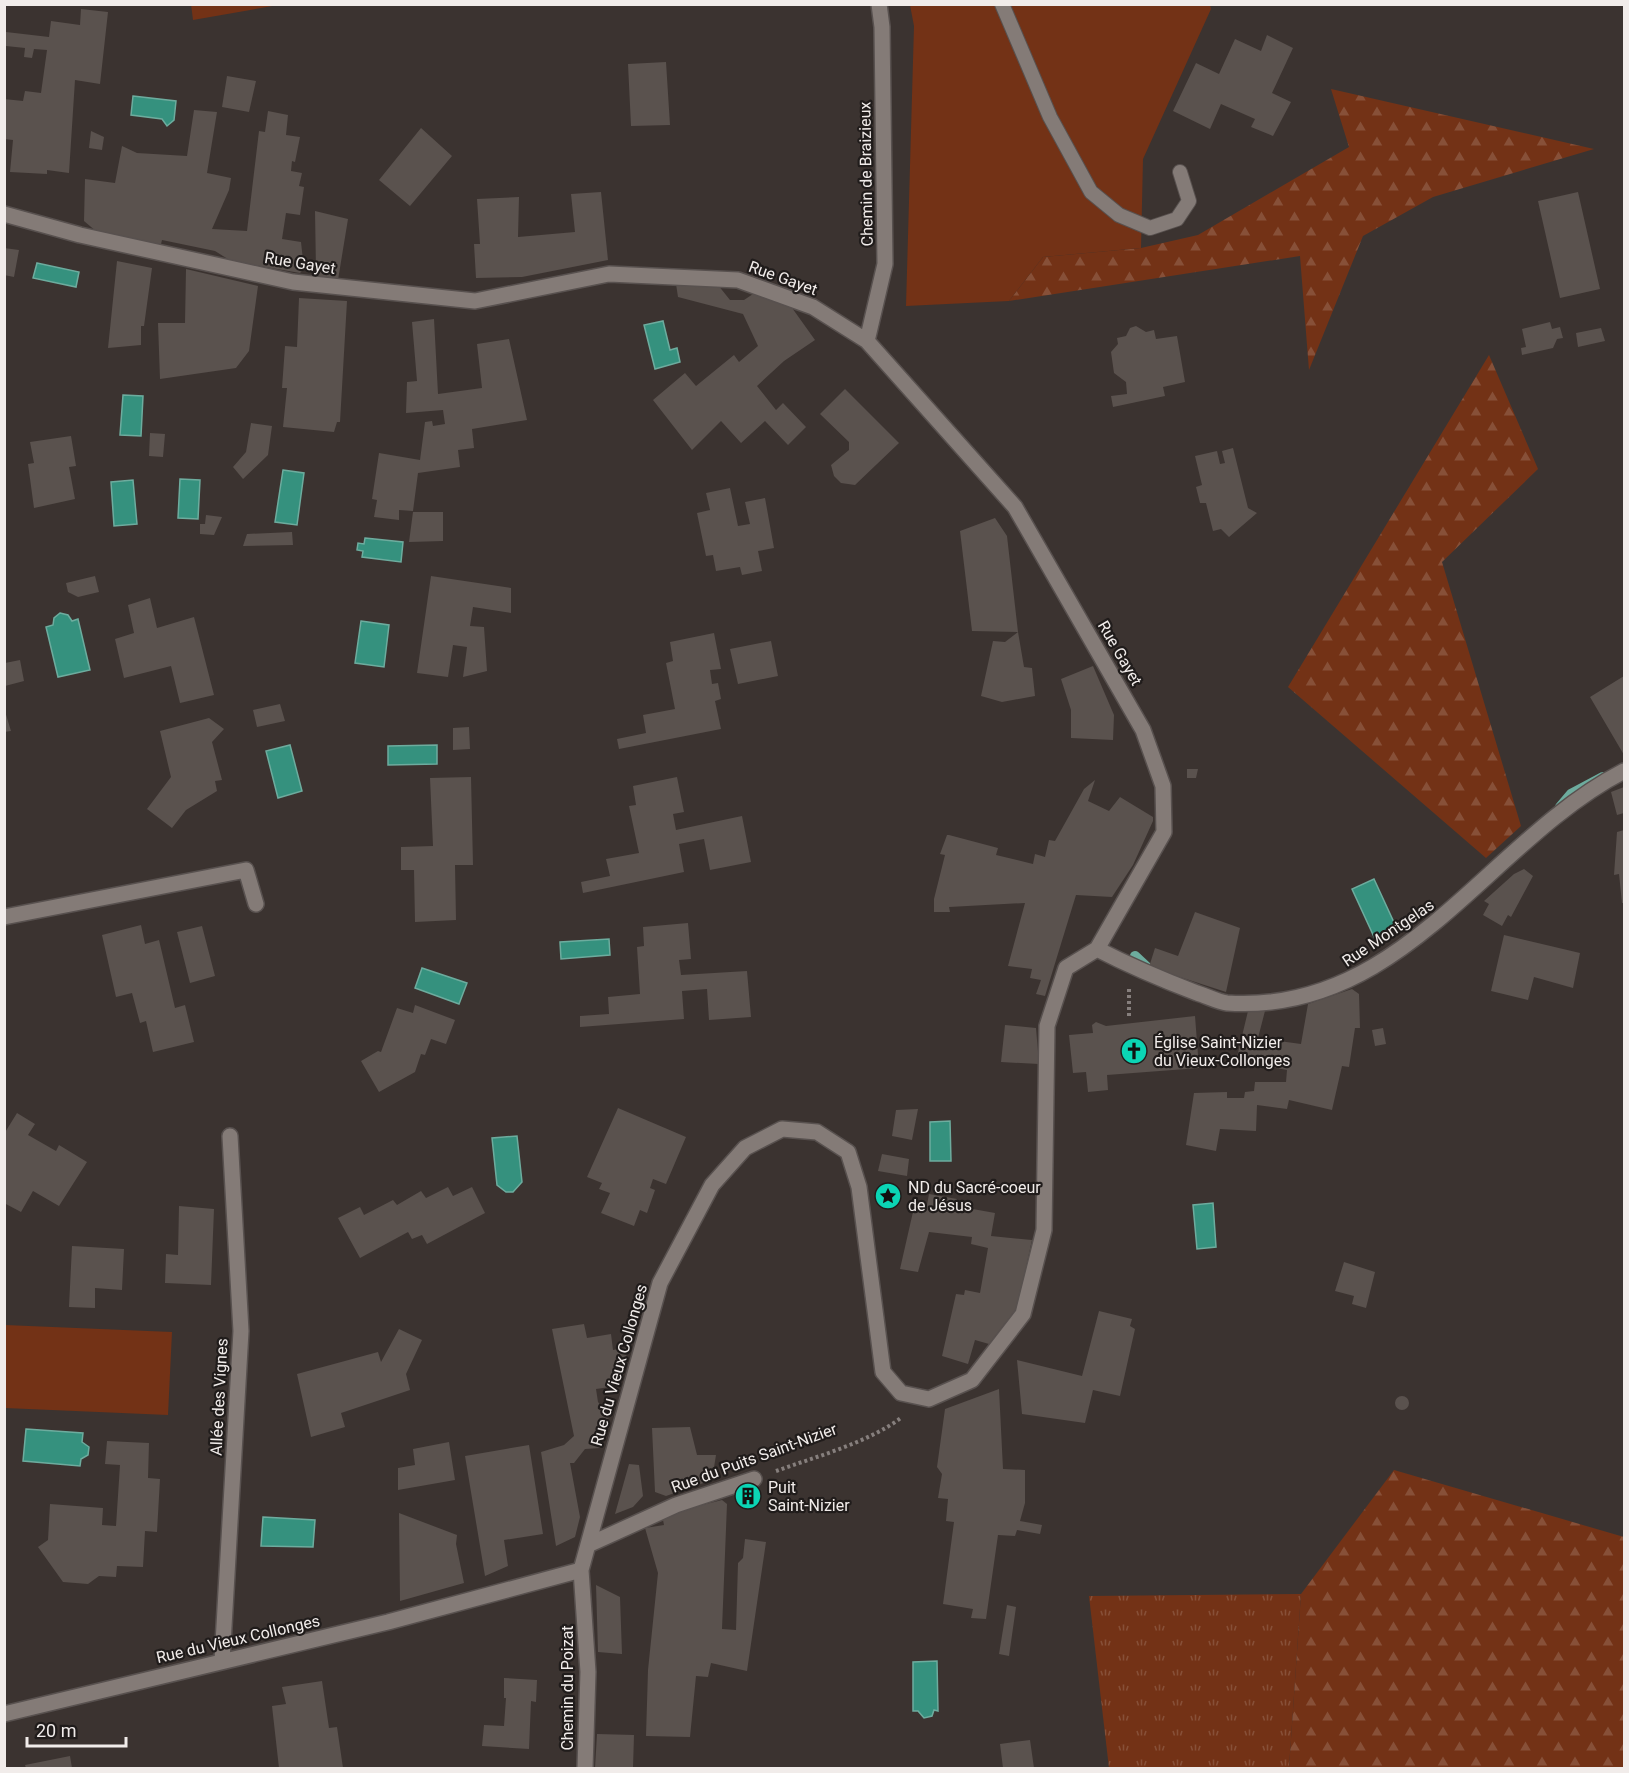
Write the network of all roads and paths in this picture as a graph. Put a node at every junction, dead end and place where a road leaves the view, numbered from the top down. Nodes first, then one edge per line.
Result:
1 (879, 4) edge
2 (1002, 4) edge
3 (1180, 172) dead end
4 (4, 214) edge
5 (867, 341) junction
6 (1624, 771) edge
7 (256, 904) dead end
8 (4, 917) edge
9 (1097, 949) junction
10 (1127, 1001) dead end
11 (1129, 1019) dead end
12 (230, 1136) dead end
13 (929, 1399) junction
14 (754, 1479) joint
15 (588, 1545) junction
16 (581, 1570) junction
17 (222, 1661) junction
18 (4, 1714) edge
19 (585, 1768) edge

1 - 5 street, Chemin de Braizieux
2 - 3 lane
4 - 5 street, Rue Gayet
5 - 9 street, Rue Gayet
6 - 9 street, Rue Montgelas
7 - 8 street
9 - 13 street
10 - 11 path
12 - 17 street, Allée des Vignes
13 - 14 path, Rue du Puits Saint-Nizier
13 - 15 street, Rue du Vieux Collonges
14 - 15 street, Rue du Puits Saint-Nizier
15 - 16 street, Rue du Vieux Collonges
16 - 17 street, Rue du Vieux Collonges
16 - 19 street, Chemin du Poizat
17 - 18 street, Rue du Vieux Collonges

